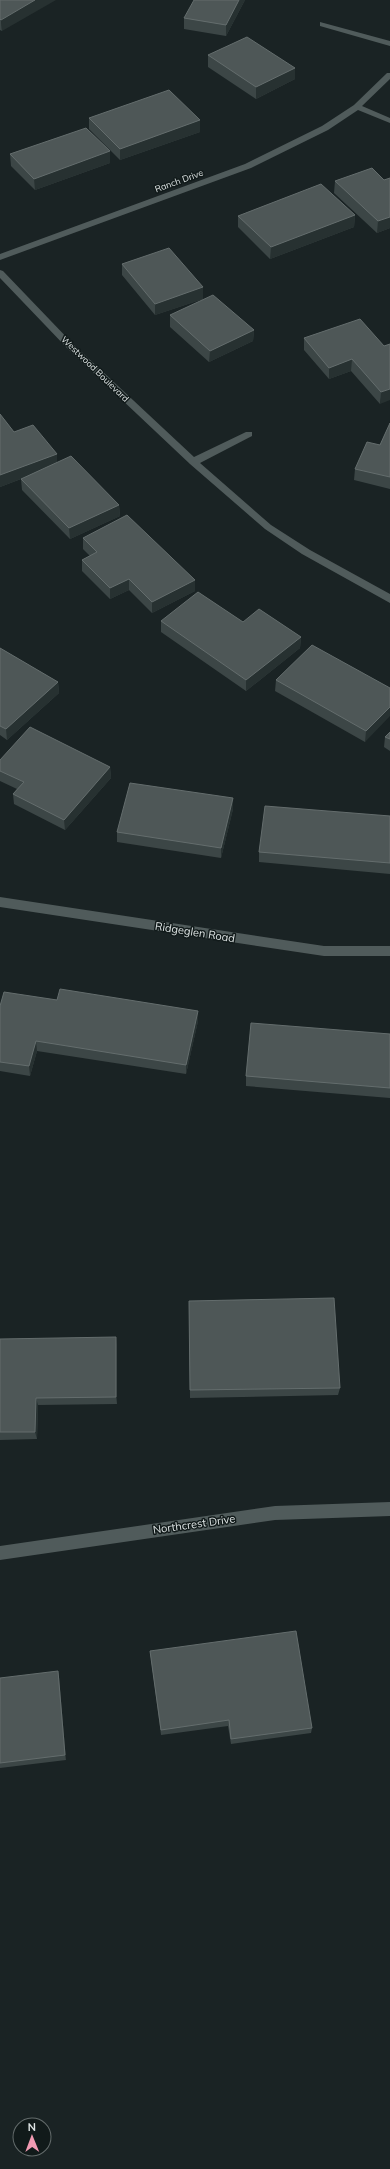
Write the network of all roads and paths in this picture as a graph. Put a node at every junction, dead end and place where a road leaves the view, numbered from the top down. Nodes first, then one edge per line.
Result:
1 (323, 24) dead end
2 (390, 44) edge
3 (390, 75) edge
4 (357, 107) junction
5 (390, 121) edge
6 (0, 257) edge
7 (0, 273) edge
8 (249, 434) dead end
9 (193, 462) junction
10 (390, 599) edge
11 (0, 902) edge
12 (390, 952) edge
13 (390, 1509) edge
14 (0, 1553) edge

1 - 2 street
3 - 4 street, Ranch Drive
4 - 5 street
4 - 6 street, Ranch Drive
7 - 9 street, Westwood Boulevard
8 - 9 street
9 - 10 street, Westwood Boulevard
11 - 12 street, Ridgeglen Road
13 - 14 street, Northcrest Drive

